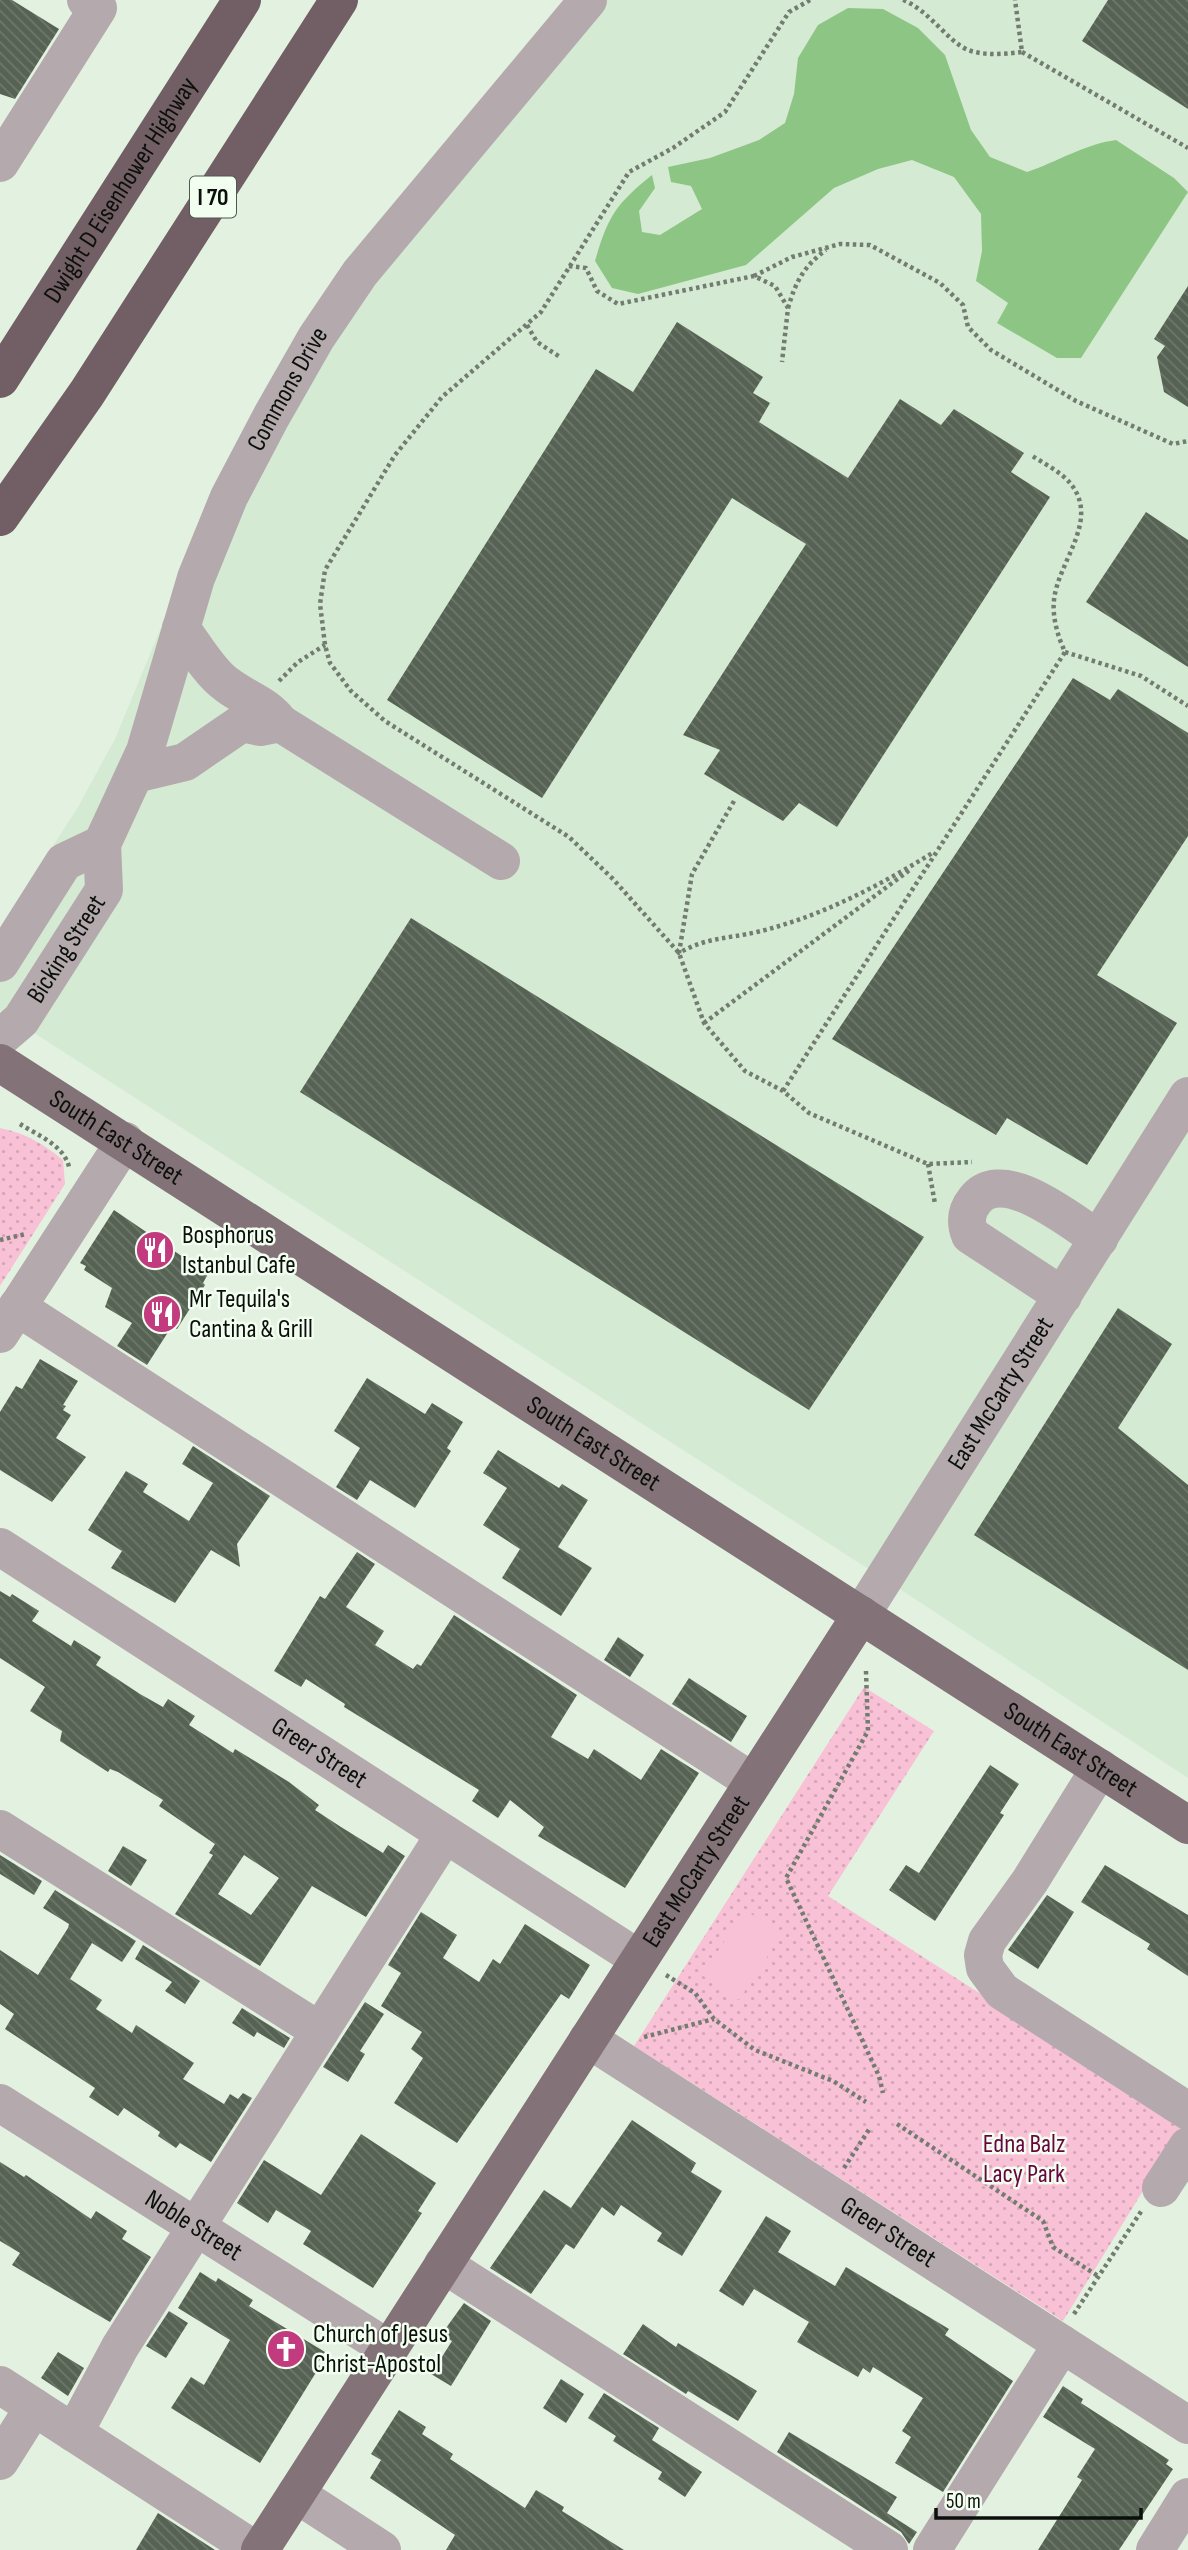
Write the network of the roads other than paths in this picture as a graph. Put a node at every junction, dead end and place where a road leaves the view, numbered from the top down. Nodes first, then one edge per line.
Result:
1 (242, 0) edge
2 (339, 0) edge
3 (588, 0) edge
4 (92, 4) edge
5 (0, 163) edge
6 (0, 379) edge
7 (87, 393) junction
8 (0, 517) edge
9 (0, 547) edge
10 (181, 628) junction
11 (269, 712) junction
12 (135, 774) junction
13 (102, 844) junction
14 (501, 860) dead end
15 (0, 963) edge
16 (0, 1038) edge
17 (0, 1063) edge
18 (1188, 1096) edge
19 (125, 1141) junction
20 (1099, 1240) junction
21 (1063, 1296) junction
22 (9, 1321) edge
23 (0, 1547) edge
24 (861, 1615) junction
25 (1100, 1768) junction
26 (752, 1782) junction
27 (1188, 1825) edge
28 (0, 1829) edge
29 (444, 1834) junction
30 (639, 1959) junction
31 (320, 2031) junction
32 (588, 2039) junction
33 (0, 2103) edge
34 (1188, 2111) edge
35 (1188, 2146) edge
36 (1161, 2188) road end
37 (195, 2228) junction
38 (443, 2264) junction
39 (1067, 2331) junction
40 (389, 2349) junction
41 (0, 2385) edge
42 (34, 2407) junction
43 (1188, 2425) edge
44 (74, 2433) junction
45 (0, 2461) edge
46 (296, 2494) junction
47 (1188, 2497) edge
48 (258, 2550) edge
49 (382, 2550) edge
50 (889, 2550) edge
51 (932, 2550) edge
52 (1156, 2550) edge

1 - 6 highway, Dwight D Eisenhower Highway
2 - 7 highway, I 70
3 - 10 street, Commons Drive
4 - 5 street
7 - 8 highway, I 70
7 - 9 highway
10 - 11 street
10 - 12 street, Commons Drive
11 - 12 street
11 - 14 street
12 - 13 street, Commons Drive
13 - 15 street, Bicking Street
13 - 16 street, Bicking Street
17 - 19 main road, South East Street
18 - 20 street, East McCarty Street
19 - 22 street
19 - 24 main road, South East Street
20 - 21 street, East McCarty Street
20 - 21 street
21 - 24 street, East McCarty Street
22 - 26 street
23 - 29 street, Greer Street
24 - 25 main road, South East Street
24 - 26 main road, East McCarty Street
25 - 27 main road, South East Street
25 - 34 street
26 - 30 main road, East McCarty Street
28 - 31 street
29 - 30 street, Greer Street
29 - 31 street
30 - 32 main road, East McCarty Street
31 - 37 street
32 - 38 main road, East McCarty Street
32 - 39 street, Greer Street
33 - 37 street, Noble Street
35 - 36 street
37 - 40 street, Noble Street
37 - 44 street
38 - 40 main road, East McCarty Street
38 - 50 street
39 - 43 street, Greer Street
39 - 51 street
40 - 46 main road, East McCarty Street
41 - 42 street
42 - 44 street
42 - 45 street
44 - 48 street
46 - 48 main road, East McCarty Street
46 - 49 street
47 - 52 street

